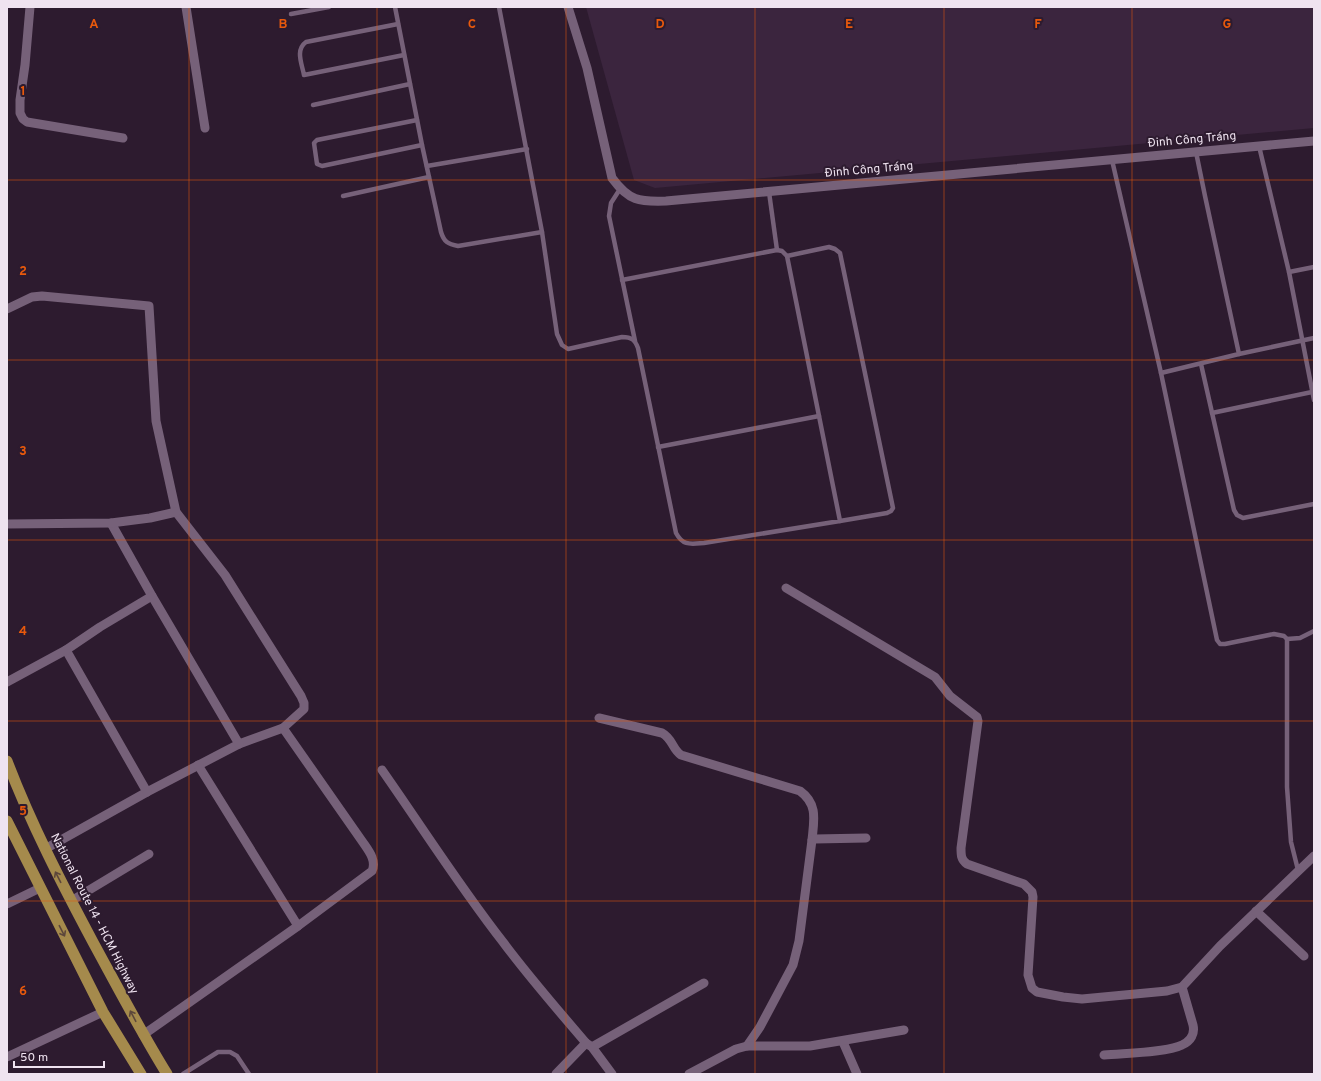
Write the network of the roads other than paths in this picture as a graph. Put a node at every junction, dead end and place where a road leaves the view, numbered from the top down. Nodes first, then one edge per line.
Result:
1 (30, 7) edge
2 (186, 7) edge
3 (329, 7) edge
4 (395, 7) edge
5 (499, 7) edge
6 (568, 7) edge
7 (291, 14) dead end
8 (398, 24) junction
9 (404, 55) junction
10 (410, 84) junction
11 (313, 106) dead end
12 (417, 120) junction
13 (205, 128) dead end
14 (122, 138) dead end
15 (1314, 141) edge
16 (422, 145) junction
17 (1259, 146) junction
18 (527, 148) junction
19 (1196, 152) junction
20 (1112, 160) junction
21 (427, 166) junction
22 (429, 177) junction
23 (620, 189) junction
24 (769, 192) junction
25 (343, 196) dead end
26 (542, 232) junction
27 (777, 250) junction
28 (788, 256) junction
29 (1314, 267) edge
30 (1289, 272) junction
31 (622, 280) junction
32 (7, 309) edge
33 (1314, 338) edge
34 (635, 341) junction
35 (1302, 341) junction
36 (1239, 354) junction
37 (1201, 364) junction
38 (1161, 373) junction
39 (1312, 392) junction
40 (1314, 400) edge
41 (1212, 413) junction
42 (819, 416) junction
43 (658, 448) junction
44 (1314, 504) edge
45 (176, 512) junction
46 (840, 521) junction
47 (111, 523) junction
48 (7, 524) edge
49 (786, 588) dead end
50 (152, 596) junction
51 (1314, 631) edge
52 (1287, 639) junction
53 (66, 650) junction
54 (7, 682) edge
55 (599, 718) dead end
56 (283, 728) junction
57 (239, 744) junction
58 (7, 761) edge
59 (198, 765) junction
60 (382, 770) dead end
61 (148, 792) junction
62 (7, 821) edge
63 (866, 838) dead end
64 (812, 840) junction
65 (45, 850) junction
66 (149, 854) dead end
67 (1314, 856) edge
68 (1298, 870) junction
69 (40, 888) junction
70 (71, 901) junction
71 (7, 904) edge
72 (1256, 911) junction
73 (298, 926) junction
74 (1304, 956) dead end
75 (704, 984) dead end
76 (1182, 987) junction
77 (103, 1012) junction
78 (904, 1030) dead end
79 (143, 1035) junction
80 (843, 1042) junction
81 (589, 1045) junction
82 (747, 1046) junction
83 (1104, 1055) dead end
84 (7, 1057) edge
85 (141, 1074) edge
86 (167, 1074) edge
87 (183, 1074) edge
88 (248, 1074) edge
89 (556, 1074) edge
90 (612, 1074) edge
91 (689, 1074) edge
92 (857, 1074) edge

1 - 14 street
2 - 13 street
3 - 7 lane
4 - 8 lane
5 - 18 lane
6 - 23 street
8 - 9 lane
8 - 9 lane
9 - 10 lane
10 - 11 lane
10 - 12 lane
12 - 16 lane
12 - 16 lane
15 - 17 street, Đinh Công Tráng
16 - 21 lane
17 - 19 street, Đinh Công Tráng
17 - 30 lane
18 - 21 lane
18 - 26 lane
19 - 20 street, Đinh Công Tráng
19 - 36 lane
20 - 24 street, Đinh Công Tráng
20 - 38 lane
21 - 22 lane
22 - 25 lane
22 - 26 lane
23 - 24 street, Đinh Công Tráng
23 - 31 lane
24 - 27 lane
26 - 34 lane
27 - 28 lane
27 - 31 lane
28 - 42 lane
28 - 46 lane
29 - 30 lane
30 - 35 lane
31 - 34 lane
32 - 45 street
33 - 35 lane
34 - 43 lane
35 - 36 lane
35 - 39 lane
36 - 37 lane
37 - 38 lane
37 - 41 lane
38 - 52 lane
39 - 40 lane
39 - 41 lane
41 - 44 lane
42 - 43 lane
42 - 46 lane
43 - 46 lane
45 - 47 street
45 - 56 street
47 - 48 street
47 - 50 street
49 - 76 street
50 - 53 street
50 - 57 street
51 - 52 lane
52 - 68 lane
53 - 54 street
53 - 61 street
55 - 64 street
56 - 57 street
56 - 73 street
57 - 59 street
58 - 65 main road, National Route 14 - HCM Highway
59 - 61 street
59 - 73 street
60 - 81 street
61 - 65 street
62 - 69 main road
63 - 64 street
64 - 82 street
70 -> 65 main road, National Route 14 - HCM Highway
66 - 70 street
67 - 68 street
68 - 72 street
69 - 71 street
69 -> 77 main road
79 -> 70 main road, National Route 14 - HCM Highway
72 - 74 street
72 - 76 street
73 - 79 street
75 - 81 street
76 - 83 street
77 - 84 street
77 - 85 main road
78 - 80 street
79 - 86 main road, National Route 14 - HCM Highway
80 - 82 street
80 - 92 street
81 - 89 street
81 - 90 street
82 - 91 street
87 - 88 lane

